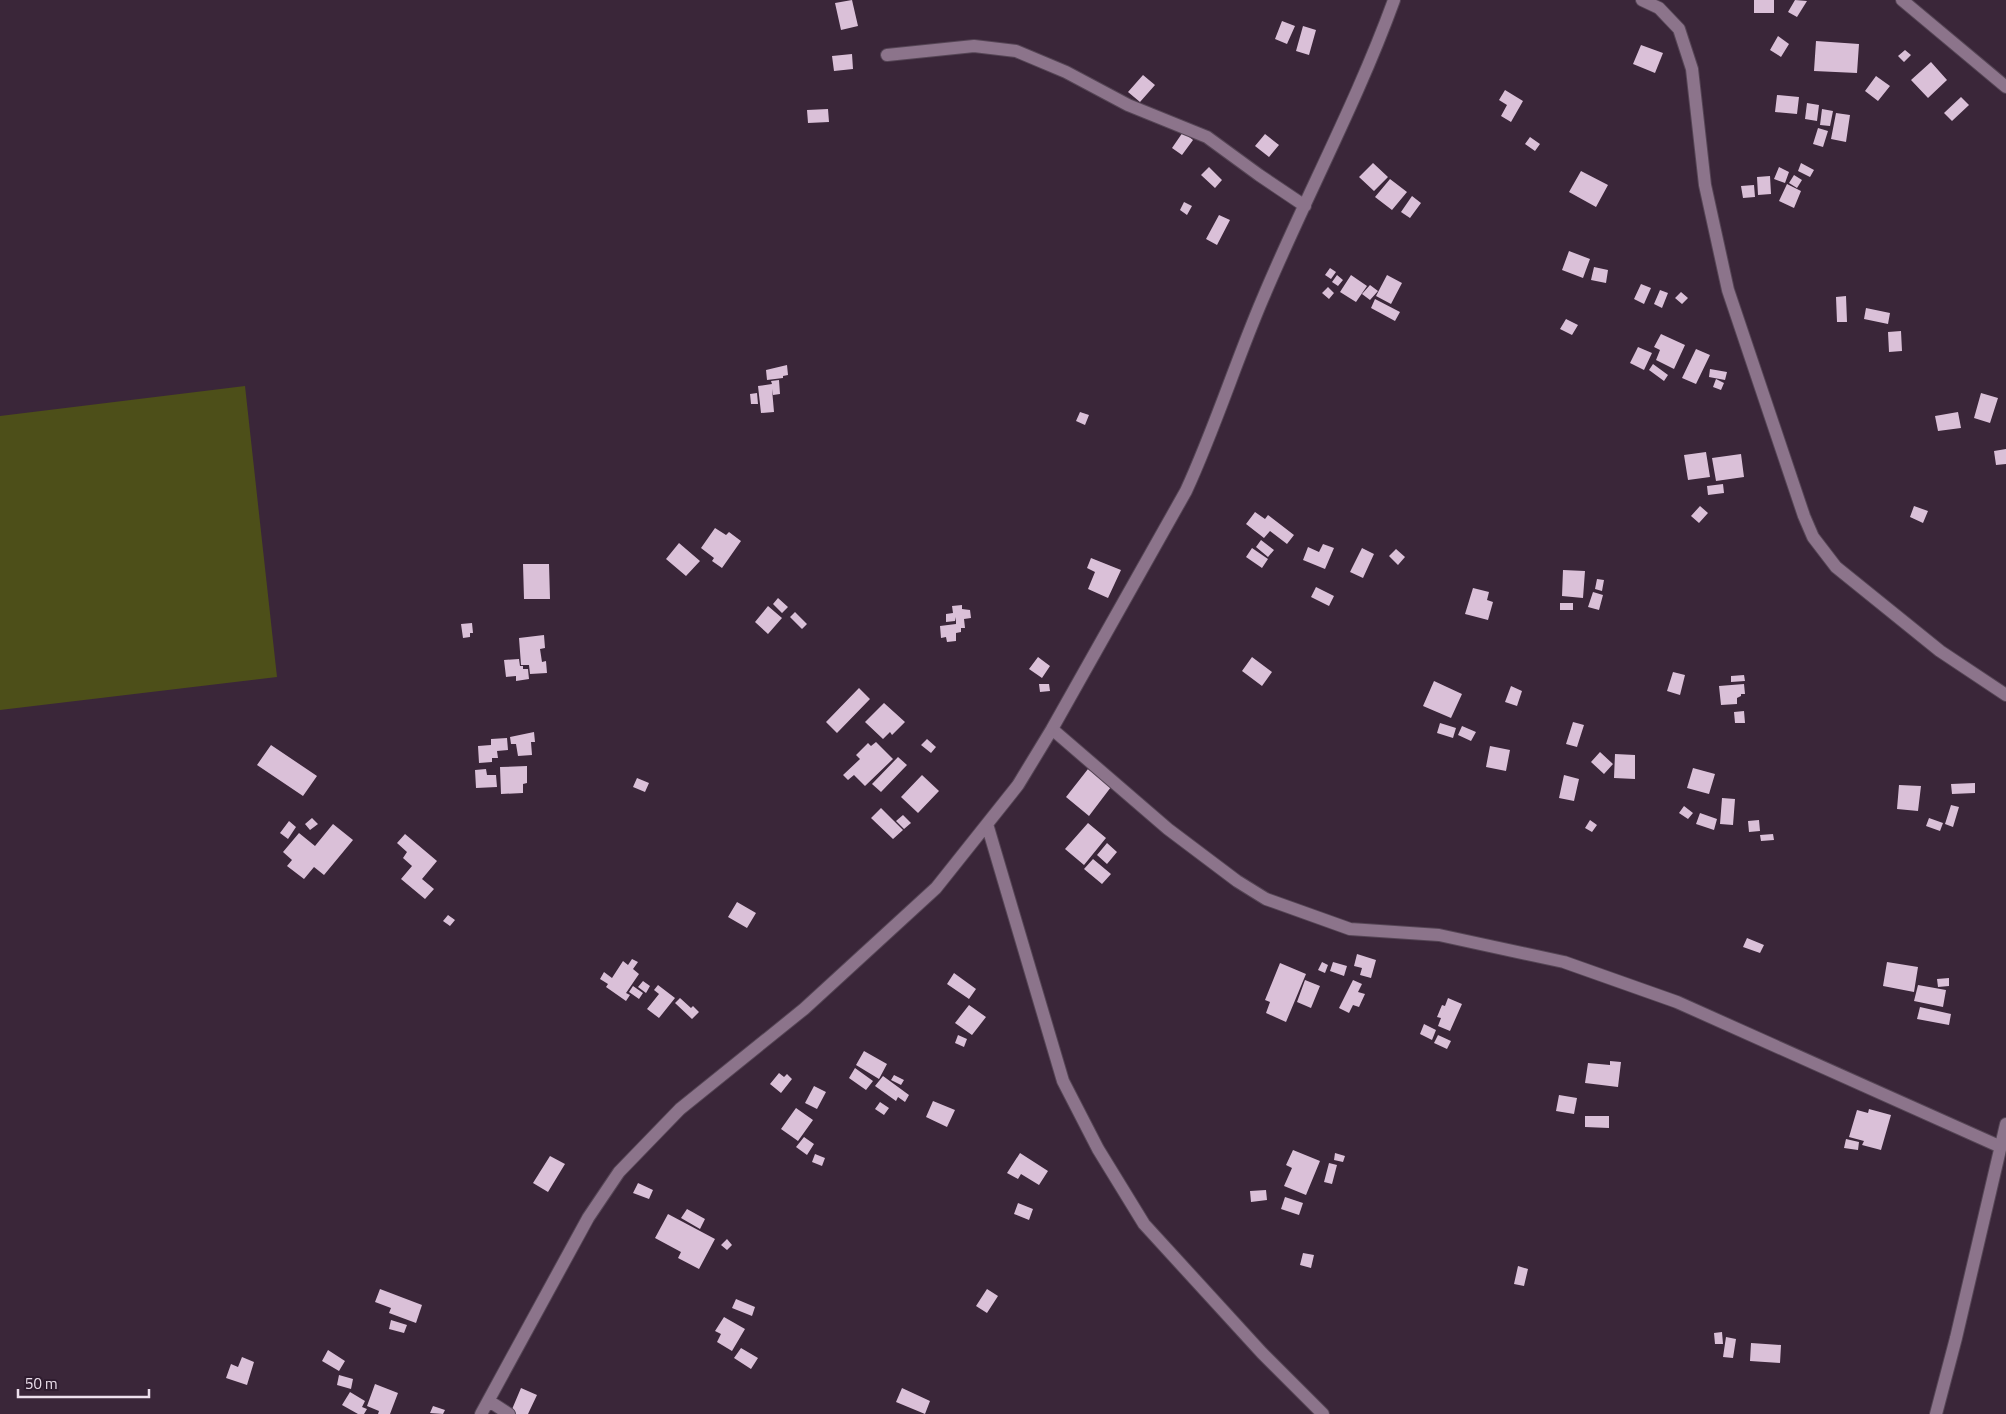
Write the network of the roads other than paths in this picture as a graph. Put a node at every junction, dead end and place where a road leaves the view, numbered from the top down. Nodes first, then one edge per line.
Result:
1 (1394, 0) edge
2 (1642, 0) edge
3 (1902, 0) edge
4 (887, 55) dead end
5 (2006, 87) edge
6 (1305, 206) junction
7 (2006, 695) edge
8 (1052, 729) junction
9 (987, 824) junction
10 (2006, 1124) edge
11 (2001, 1148) junction
12 (489, 1401) junction
13 (481, 1414) edge
14 (509, 1414) edge
15 (1323, 1414) edge
16 (1936, 1414) edge

1 - 6 street
2 - 7 street
3 - 5 street
4 - 6 street
6 - 8 street
8 - 9 street
8 - 11 street
9 - 12 street
9 - 15 street
10 - 11 street
11 - 16 street
12 - 13 street
12 - 14 street

